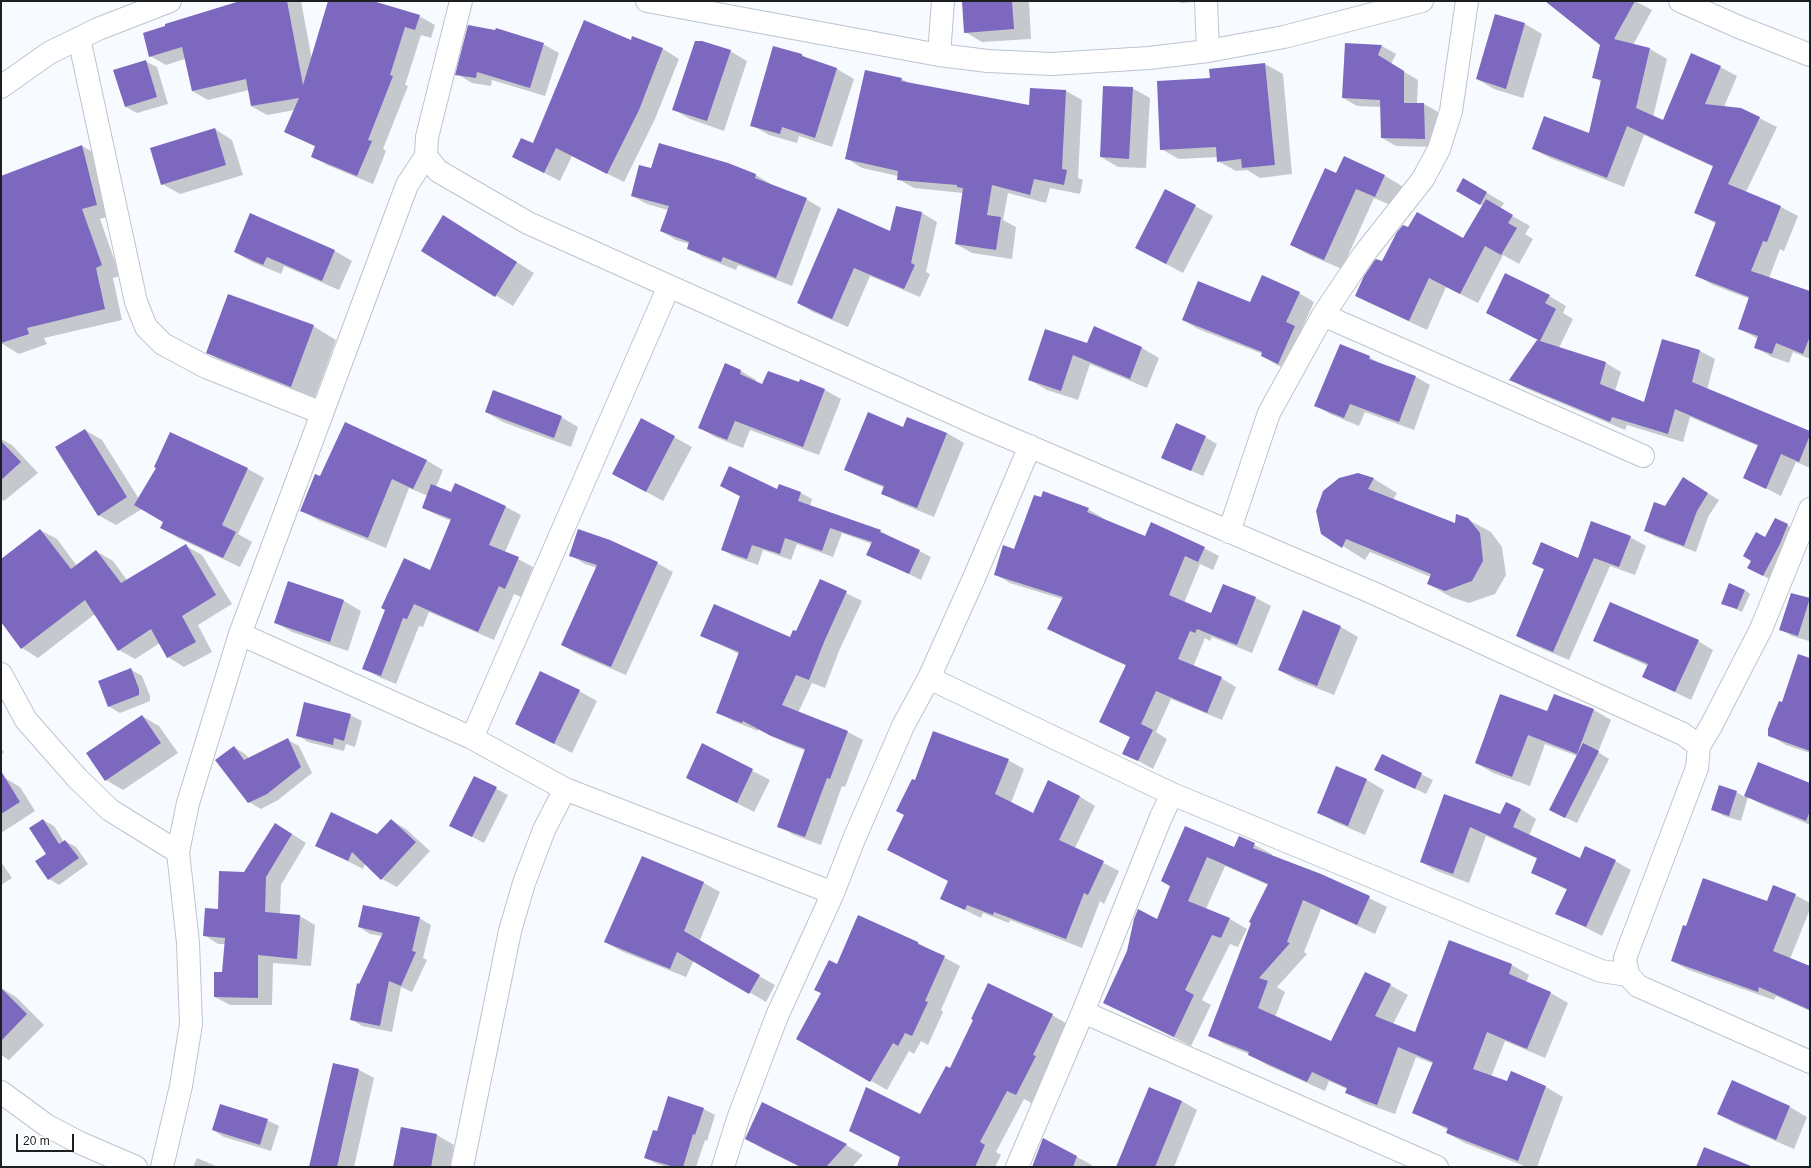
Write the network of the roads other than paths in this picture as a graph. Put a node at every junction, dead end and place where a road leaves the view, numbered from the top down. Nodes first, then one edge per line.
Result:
1 (170, 1) edge
2 (461, 1) edge
3 (646, 1) edge
4 (943, 1) edge
5 (1206, 1) edge
6 (1467, 1) edge
7 (1680, 1) edge
8 (1417, 2) edge
9 (681, 4) edge
10 (79, 38) junction
11 (1208, 51) junction
12 (939, 55) junction
13 (1810, 55) edge
14 (1, 87) edge
15 (426, 156) junction
16 (669, 286) junction
17 (1323, 314) junction
18 (322, 413) junction
19 (1030, 446) junction
20 (1643, 456) dead end
21 (1810, 509) edge
22 (1229, 532) junction
23 (240, 634) junction
24 (1, 674) edge
25 (929, 678) junction
26 (472, 738) junction
27 (1699, 746) junction
28 (565, 789) junction
29 (1172, 794) junction
30 (178, 852) junction
31 (833, 892) junction
32 (1628, 975) junction
33 (1083, 1012) junction
34 (1810, 1062) edge
35 (1, 1092) edge
36 (136, 1167) edge
37 (162, 1167) edge
38 (462, 1167) edge
39 (723, 1167) edge
40 (1017, 1167) edge
41 (1437, 1167) edge

1 - 10 street
2 - 15 street
3 - 9 street
4 - 12 street
5 - 11 street
6 - 17 street
7 - 13 street
8 - 11 street
9 - 12 street
10 - 14 street
10 - 18 street
11 - 12 street
15 - 16 street
15 - 18 street
16 - 19 street
16 - 26 street
17 - 20 street
17 - 22 street
18 - 23 street
19 - 22 street
19 - 25 street
21 - 27 street
22 - 27 street
23 - 26 street
23 - 30 street
24 - 30 street
25 - 29 street
25 - 31 street
26 - 28 street
27 - 32 street
28 - 31 street
28 - 38 street
29 - 32 street
29 - 33 street
30 - 37 street
31 - 39 street
32 - 34 street
33 - 40 street
33 - 41 street
35 - 36 street

